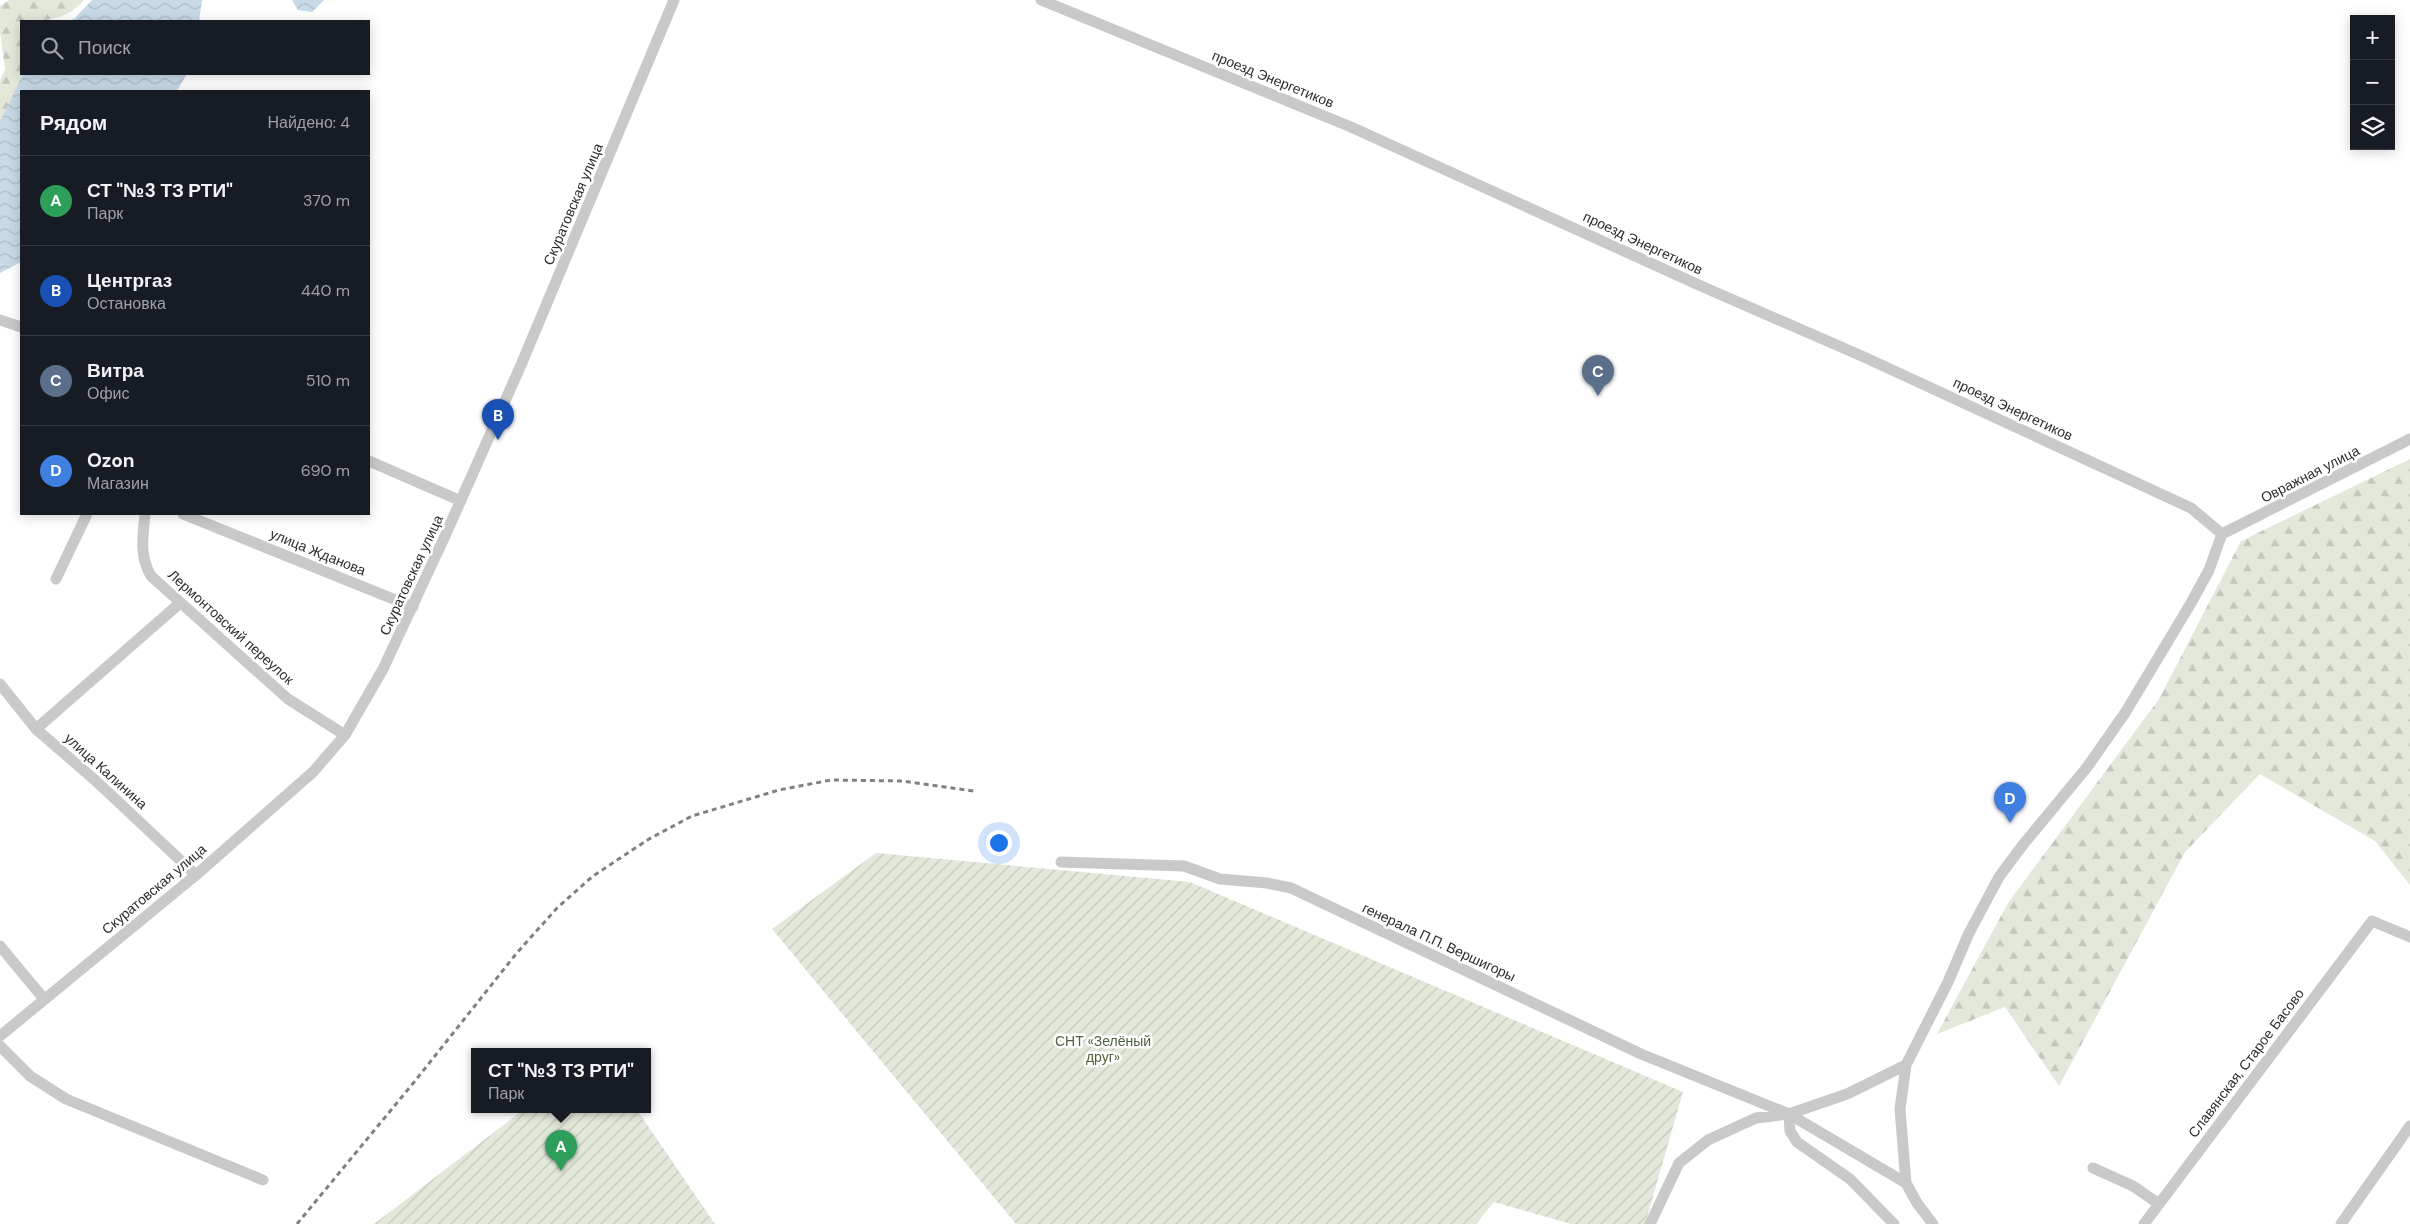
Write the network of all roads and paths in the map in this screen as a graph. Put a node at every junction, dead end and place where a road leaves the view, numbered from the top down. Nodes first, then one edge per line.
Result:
1 (674, 0) edge
2 (1041, 0) edge
3 (0, 320) edge
4 (20, 327) edge
5 (2410, 440) edge
6 (370, 462) edge
7 (461, 501) junction
8 (87, 515) edge
9 (144, 515) edge
10 (185, 515) edge
11 (2222, 534) junction
12 (56, 579) dead end
13 (180, 602) junction
14 (413, 607) junction
15 (0, 684) edge
16 (36, 729) junction
17 (345, 735) junction
18 (1061, 862) dead end
19 (196, 876) junction
20 (2410, 937) edge
21 (0, 946) edge
22 (44, 999) junction
23 (0, 1036) edge
24 (0, 1046) edge
25 (1906, 1065) junction
26 (1789, 1114) junction
27 (2410, 1126) edge
28 (2093, 1168) dead end
29 (262, 1180) dead end
30 (1906, 1183) junction
31 (2158, 1204) junction
32 (1650, 1224) edge
33 (1894, 1224) edge
34 (1933, 1224) edge
35 (2144, 1224) edge
36 (2341, 1224) edge

1 - 7 street, Скуратовская улица
2 - 11 street, проезд Энергетиков
3 - 4 street
5 - 11 street, Овражная улица
6 - 7 street
7 - 14 street, Скуратовская улица
8 - 12 street
9 - 13 street, Лермонтовский переулок
10 - 14 street, улица Жданова
11 - 25 street
13 - 16 street
13 - 17 street, Лермонтовский переулок
14 - 17 street, Скуратовская улица
15 - 16 street, улица Калинина
16 - 19 street, улица Калинина
17 - 19 street, Скуратовская улица
18 - 26 street, генерала П.П. Вершигоры
19 - 22 street, Скуратовская улица
20 - 31 street, Славянская, Старое Басово
21 - 22 street
22 - 23 street, Скуратовская улица
24 - 29 street
25 - 26 street
25 - 30 street
26 - 30 street, генерала П.П. Вершигоры
26 - 32 street
26 - 33 street
27 - 36 street
28 - 31 street
30 - 34 street
31 - 35 street, Славянская, Старое Басово

